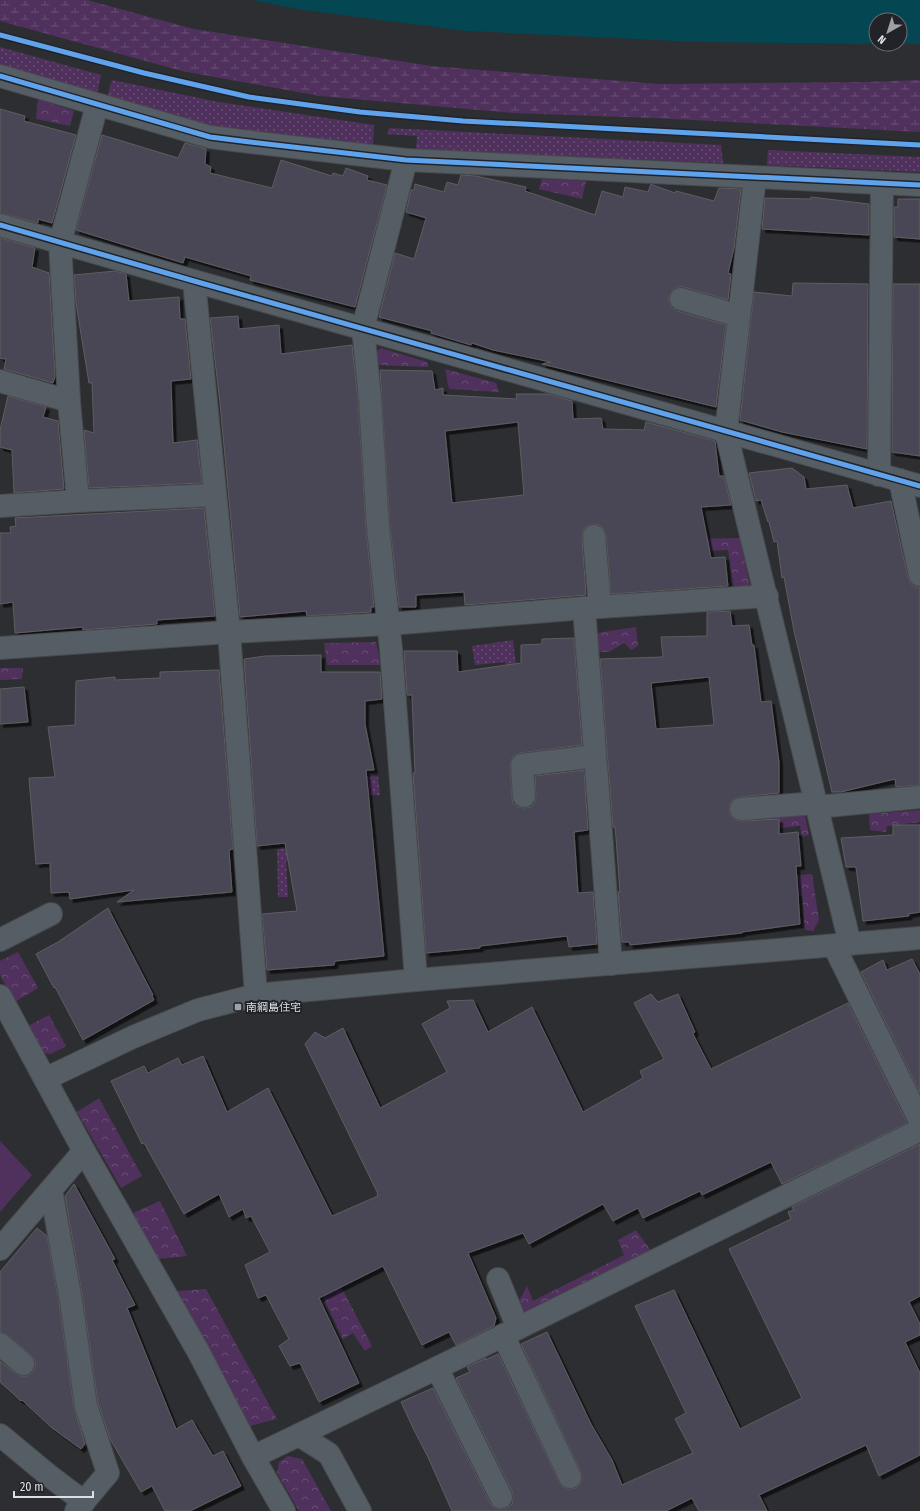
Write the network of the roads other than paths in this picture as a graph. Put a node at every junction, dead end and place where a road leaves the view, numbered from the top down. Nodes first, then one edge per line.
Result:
1 (0, 76) edge
2 (97, 105) junction
3 (406, 160) junction
4 (755, 177) junction
5 (882, 184) junction
6 (920, 185) edge
7 (0, 225) edge
8 (60, 243) junction
9 (194, 281) junction
10 (681, 299) dead end
11 (739, 316) junction
12 (363, 328) junction
13 (0, 381) edge
14 (69, 401) junction
15 (726, 432) junction
16 (900, 480) edge
17 (215, 495) junction
18 (78, 501) junction
19 (0, 506) edge
20 (594, 536) dead end
21 (920, 575) edge
22 (766, 596) junction
23 (592, 608) junction
24 (389, 624) junction
25 (229, 632) junction
26 (0, 648) edge
27 (595, 756) junction
28 (524, 796) dead end
29 (920, 798) edge
30 (817, 805) junction
31 (741, 809) dead end
32 (51, 914) dead end
33 (920, 938) edge
34 (0, 940) edge
35 (842, 945) junction
36 (611, 964) junction
37 (416, 980) junction
38 (256, 995) junction
39 (0, 996) edge
40 (45, 1079) junction
41 (920, 1121) edge
42 (920, 1130) edge
43 (84, 1150) junction
44 (51, 1190) junction
45 (0, 1249) edge
46 (498, 1279) dead end
47 (511, 1332) junction
48 (0, 1344) edge
49 (23, 1364) dead end
50 (437, 1368) junction
51 (299, 1434) junction
52 (0, 1435) edge
53 (253, 1456) junction
54 (570, 1477) dead end
55 (501, 1497) dead end
56 (87, 1504) edge
57 (284, 1511) edge
58 (360, 1511) edge

1 - 2 street
2 - 3 street
2 - 8 street
3 - 4 street
3 - 12 street
4 - 5 street
4 - 11 street
5 - 6 street
5 - 16 street
7 - 8 street
8 - 9 street
8 - 14 street
9 - 12 street
9 - 17 street
10 - 11 street
11 - 15 street
12 - 15 street
12 - 24 street
13 - 14 street
14 - 18 street
15 - 16 street
15 - 22 street
16 - 21 street
17 - 18 street
17 - 25 street
18 - 19 street
20 - 23 street
22 - 23 street
22 - 30 street
23 - 24 street
23 - 27 street
24 - 25 street
24 - 37 street
25 - 26 street
25 - 38 street
27 - 28 street
27 - 36 street
29 - 30 street
30 - 31 street
30 - 35 street
32 - 34 street
33 - 35 street
35 - 36 street
35 - 41 street
36 - 37 street
37 - 38 street
38 - 40 street
39 - 40 street
40 - 43 street
42 - 47 street
43 - 44 street
43 - 53 street
44 - 45 street
44 - 56 street
46 - 47 street
47 - 50 street
47 - 54 street
48 - 49 street
50 - 51 street
50 - 55 street
51 - 53 street
51 - 58 street
52 - 56 street
53 - 57 street

